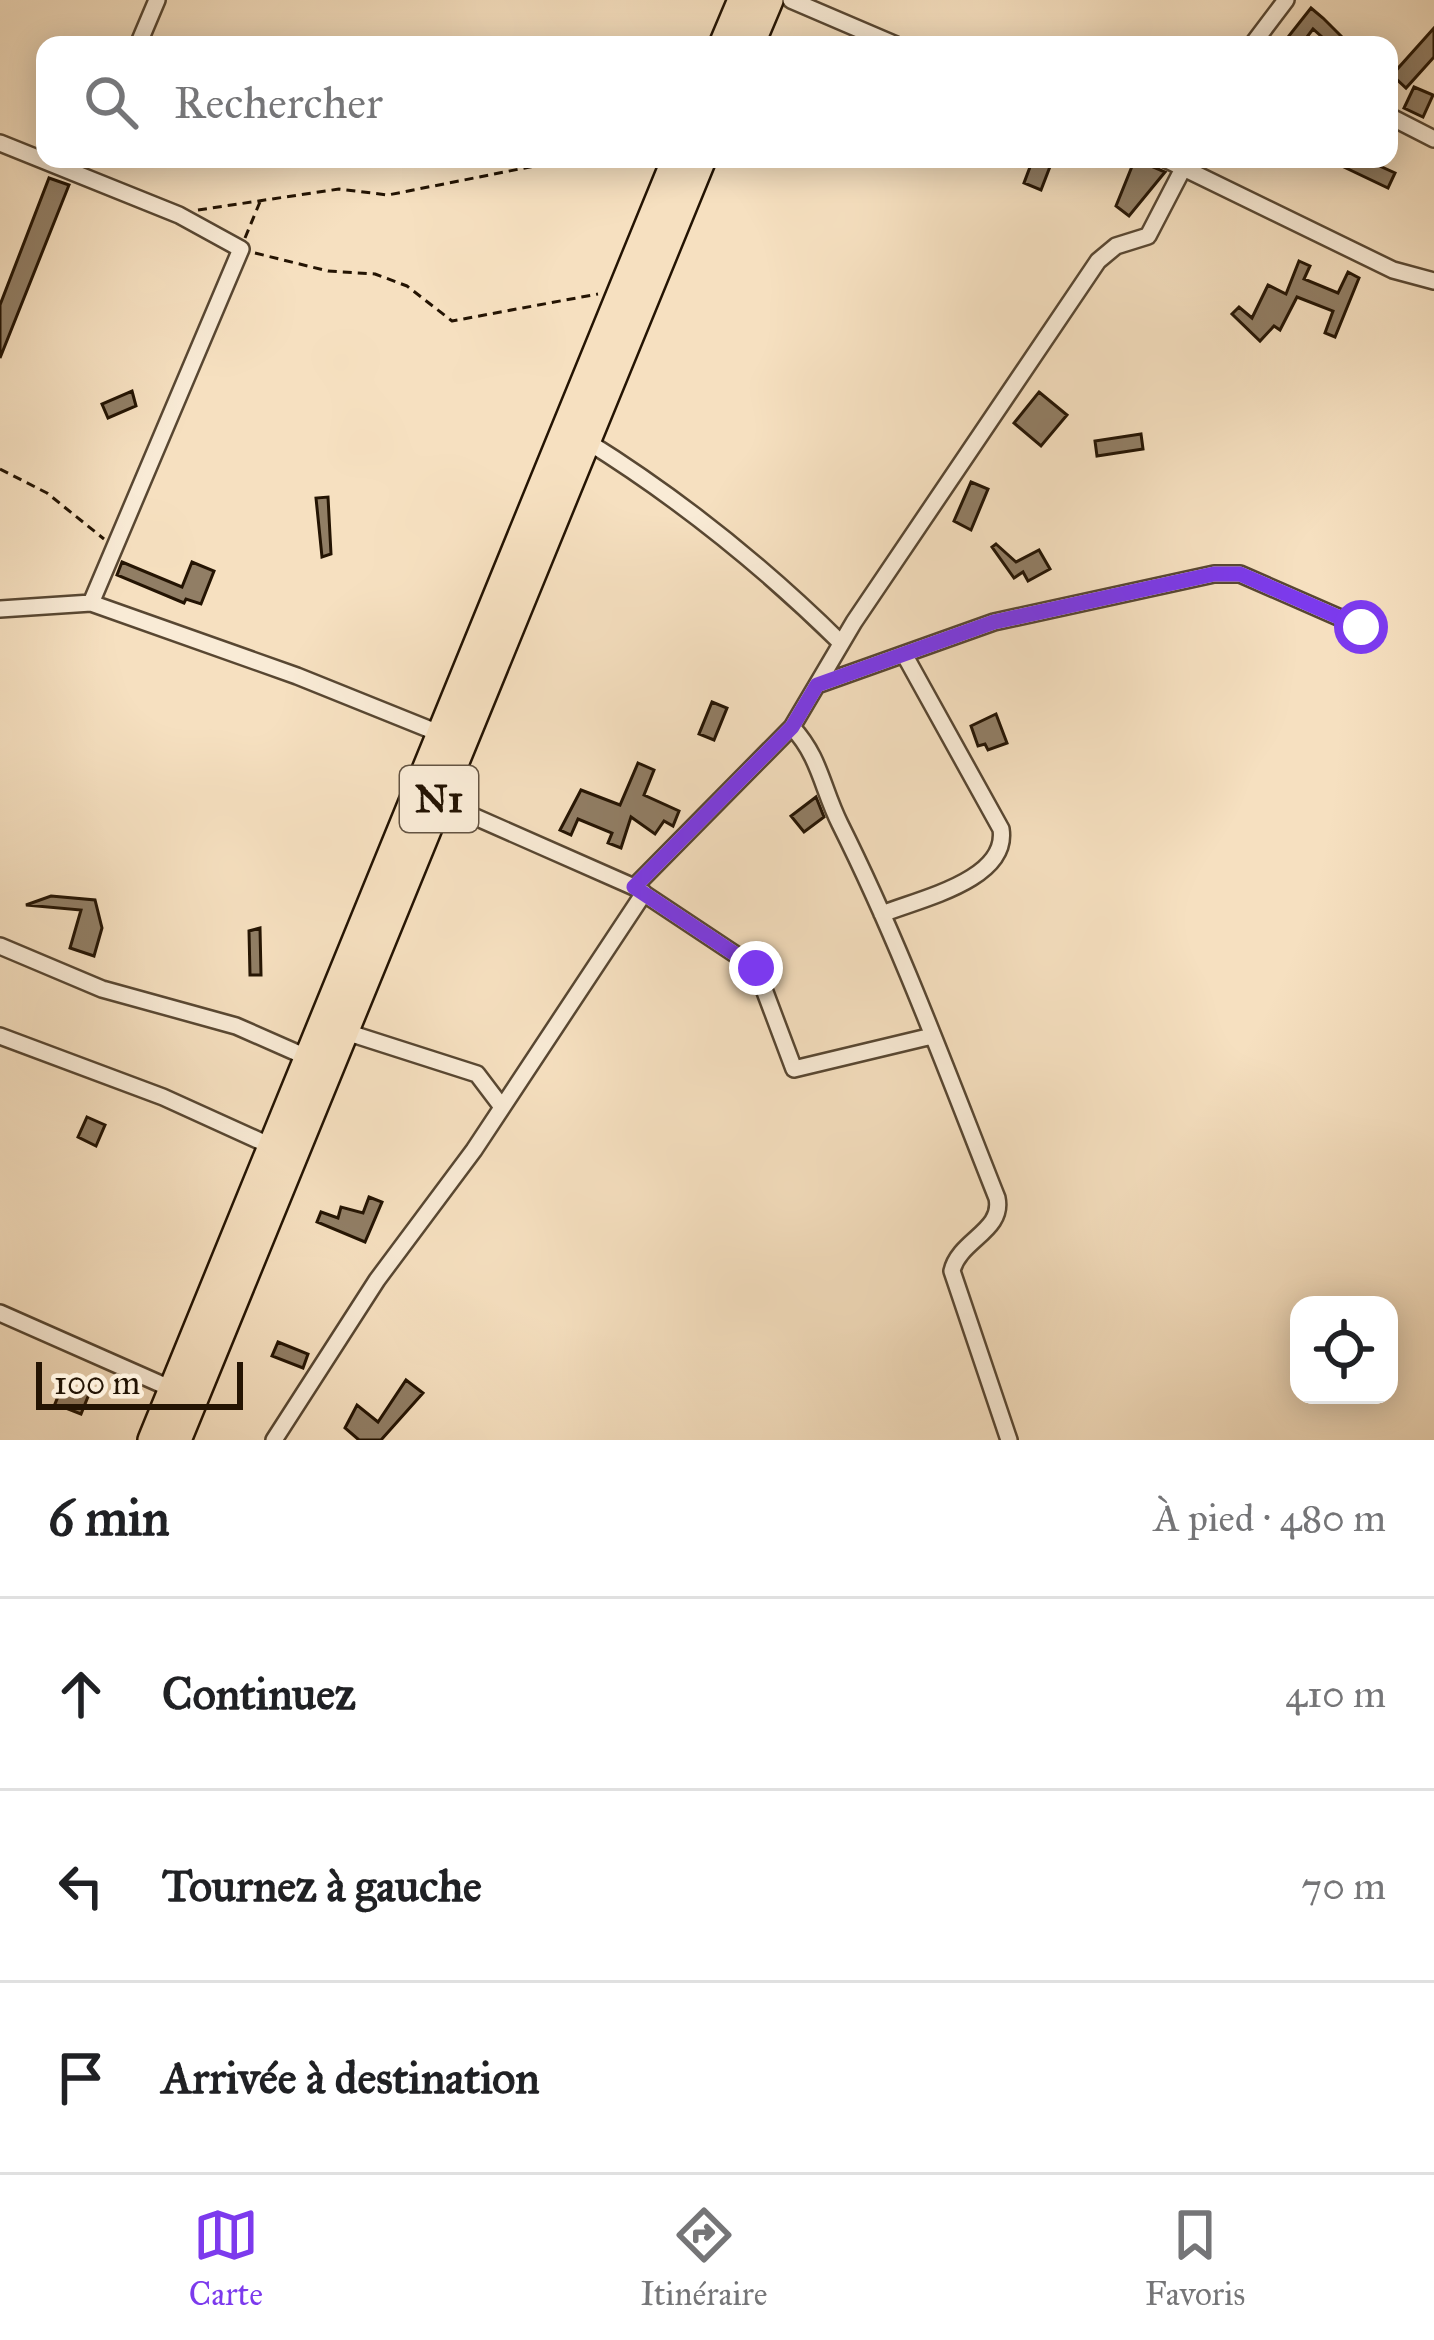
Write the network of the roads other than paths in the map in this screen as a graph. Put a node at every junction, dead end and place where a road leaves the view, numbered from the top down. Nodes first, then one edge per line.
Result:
1 (158, 0) edge
2 (742, 0) edge
3 (769, 0) edge
4 (790, 0) edge
5 (1286, 0) edge
6 (142, 36) edge
7 (727, 36) edge
8 (754, 36) edge
9 (875, 36) edge
10 (1260, 36) edge
11 (1398, 121) edge
12 (1434, 139) edge
13 (0, 143) edge
14 (36, 156) edge
15 (67, 168) edge
16 (94, 168) edge
17 (672, 168) edge
18 (698, 168) edge
19 (1183, 168) edge
20 (1196, 168) edge
21 (91, 177) junction
22 (1434, 281) edge
23 (585, 440) junction
24 (91, 603) junction
25 (0, 609) edge
26 (1361, 627) dead end
27 (841, 643) junction
28 (904, 654) junction
29 (817, 685) junction
30 (792, 727) junction
31 (451, 738) junction
32 (439, 801) junction
33 (639, 890) junction
34 (883, 914) junction
35 (0, 946) edge
36 (346, 1032) junction
37 (0, 1036) edge
38 (932, 1036) junction
39 (319, 1062) junction
40 (502, 1106) junction
41 (271, 1146) junction
42 (0, 1313) edge
43 (172, 1389) junction
44 (152, 1440) edge
45 (177, 1440) edge
46 (274, 1440) edge
47 (1009, 1440) edge

1 - 6 street
2 - 7 highway
3 - 8 highway
4 - 9 street
5 - 10 street
11 - 12 street
13 - 14 street
15 - 21 street
16 - 21 street
17 - 31 highway, N1
18 - 23 highway, N1
19 - 27 street
20 - 22 street
21 - 24 street
23 - 27 street
23 - 31 highway, N1
24 - 25 street
24 - 31 street
26 - 28 street
27 - 29 street
28 - 29 street
28 - 34 street
29 - 30 street
30 - 33 street
30 - 34 street
31 - 32 highway, N1
31 - 39 highway, N1
32 - 33 street
32 - 36 highway, N1
33 - 38 street
33 - 40 street
34 - 38 street
35 - 39 street
36 - 39 highway, N1
36 - 40 street
37 - 41 street
38 - 47 street
39 - 41 highway, N1
39 - 45 highway, N1
40 - 46 street
41 - 43 highway, N1
42 - 43 street
43 - 44 highway, N1

